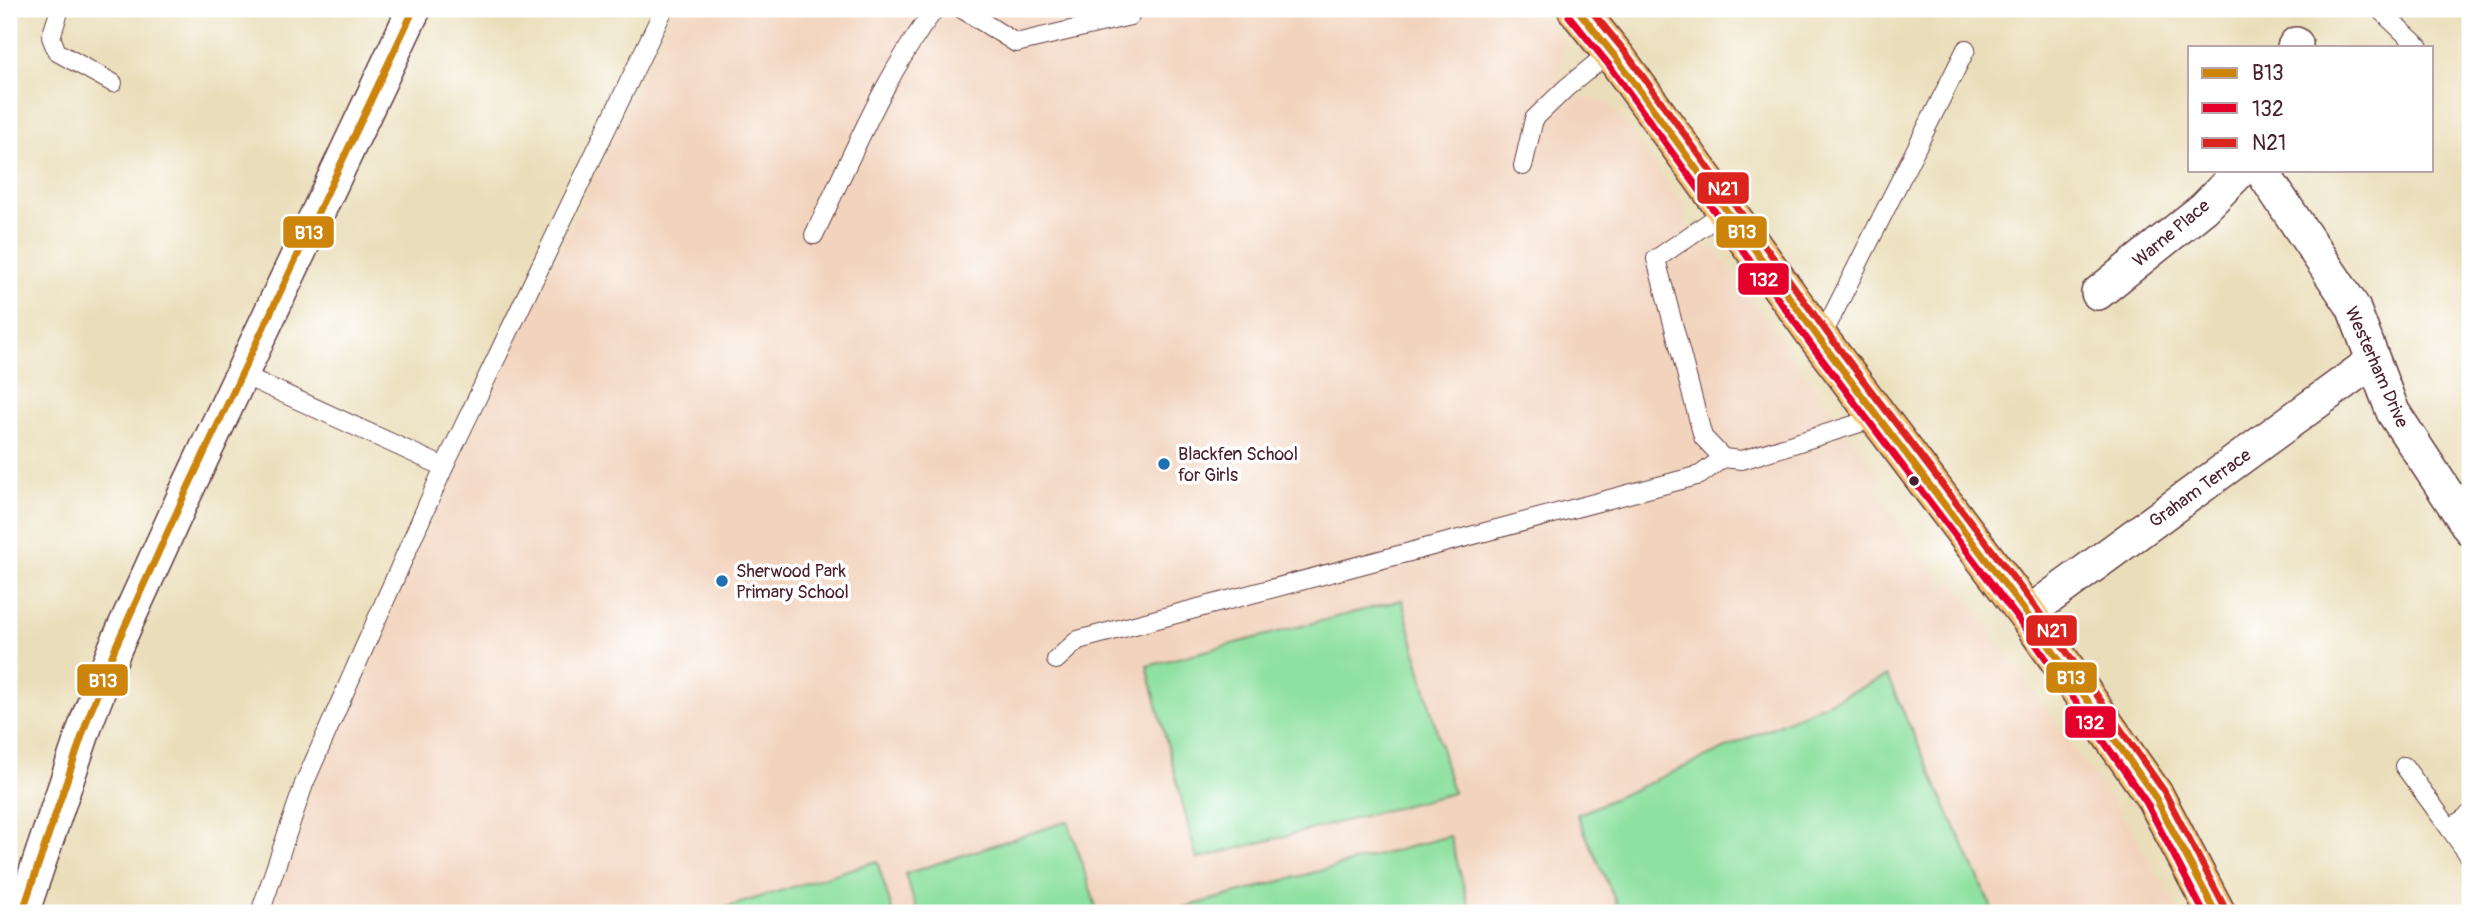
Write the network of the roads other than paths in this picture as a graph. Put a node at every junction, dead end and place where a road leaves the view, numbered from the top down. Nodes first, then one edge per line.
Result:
1 (60, 9) edge
2 (414, 9) edge
3 (664, 9) edge
4 (934, 9) edge
5 (962, 9) edge
6 (1577, 9) edge
7 (2379, 9) edge
8 (1130, 16) dead end
9 (2418, 46) edge
10 (1966, 49) dead end
11 (1611, 51) junction
12 (113, 83) dead end
13 (1523, 166) dead end
14 (2239, 172) edge
15 (2262, 172) edge
16 (1727, 210) junction
17 (814, 235) dead end
18 (2098, 293) dead end
19 (1820, 340) junction
20 (2373, 361) junction
21 (241, 374) junction
22 (1879, 417) junction
23 (1723, 458) junction
24 (444, 467) junction
25 (2470, 529) edge
26 (2027, 614) junction
27 (1056, 660) dead end
28 (2404, 766) dead end
29 (2470, 814) edge
30 (2450, 829) junction
31 (2470, 857) edge
32 (22, 913) edge
33 (260, 913) edge
34 (2216, 913) edge

1 - 12 lane
2 - 21 street
3 - 24 lane
4 - 17 lane
5 - 8 lane
6 - 11 main road
7 - 9 lane
10 - 19 lane
11 - 13 lane
11 - 16 main road
14 - 18 street, Warne Place
15 - 20 street, Westerham Drive
16 - 19 main road
16 - 23 lane
19 - 22 main road
20 - 25 street, Westerham Drive
20 - 26 street, Graham Terrace
21 - 24 lane
21 - 32 street
22 - 23 lane
22 - 26 main road
23 - 27 lane
24 - 33 lane
26 - 34 main road
28 - 30 lane
29 - 30 lane
30 - 31 lane

